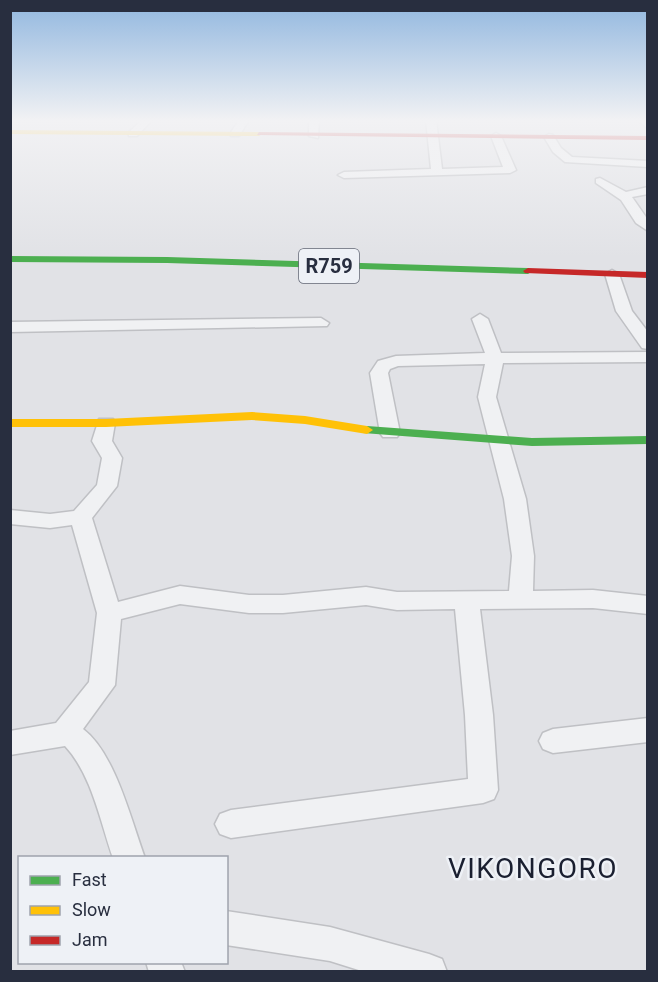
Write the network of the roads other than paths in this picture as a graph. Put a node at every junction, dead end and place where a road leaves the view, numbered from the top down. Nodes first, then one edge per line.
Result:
1 (436, 166) edge
2 (508, 166) edge
3 (437, 172) junction
4 (344, 174) dead end
5 (600, 181) dead end
6 (648, 190) edge
7 (623, 196) junction
8 (648, 227) edge
9 (10, 259) edge
10 (612, 274) junction
11 (648, 275) edge
12 (480, 319) dead end
13 (321, 323) dead end
14 (10, 327) edge
15 (648, 344) edge
16 (648, 357) edge
17 (495, 358) junction
18 (10, 423) edge
19 (106, 423) junction
20 (390, 433) junction
21 (499, 439) junction
22 (648, 440) edge
23 (10, 517) edge
24 (81, 517) junction
25 (520, 600) junction
26 (467, 602) junction
27 (648, 605) edge
28 (109, 613) junction
29 (648, 730) edge
30 (64, 733) junction
31 (553, 741) dead end
32 (10, 743) edge
33 (231, 824) dead end
34 (128, 856) edge
35 (228, 928) edge
36 (429, 972) edge

1 - 3 street
2 - 3 street
3 - 4 street
5 - 7 street
6 - 7 street
7 - 8 street
9 - 10 street, R759
10 - 11 street, R759
10 - 15 street
12 - 17 street
13 - 14 street
16 - 17 street
17 - 20 street
17 - 21 street
18 - 19 street
19 - 20 street
19 - 24 street
20 - 21 street
21 - 22 street
21 - 25 street
23 - 24 street
24 - 28 street
25 - 26 street
25 - 27 street
26 - 28 street
26 - 33 street
28 - 30 street
29 - 31 street
30 - 32 street
30 - 34 street
35 - 36 street

